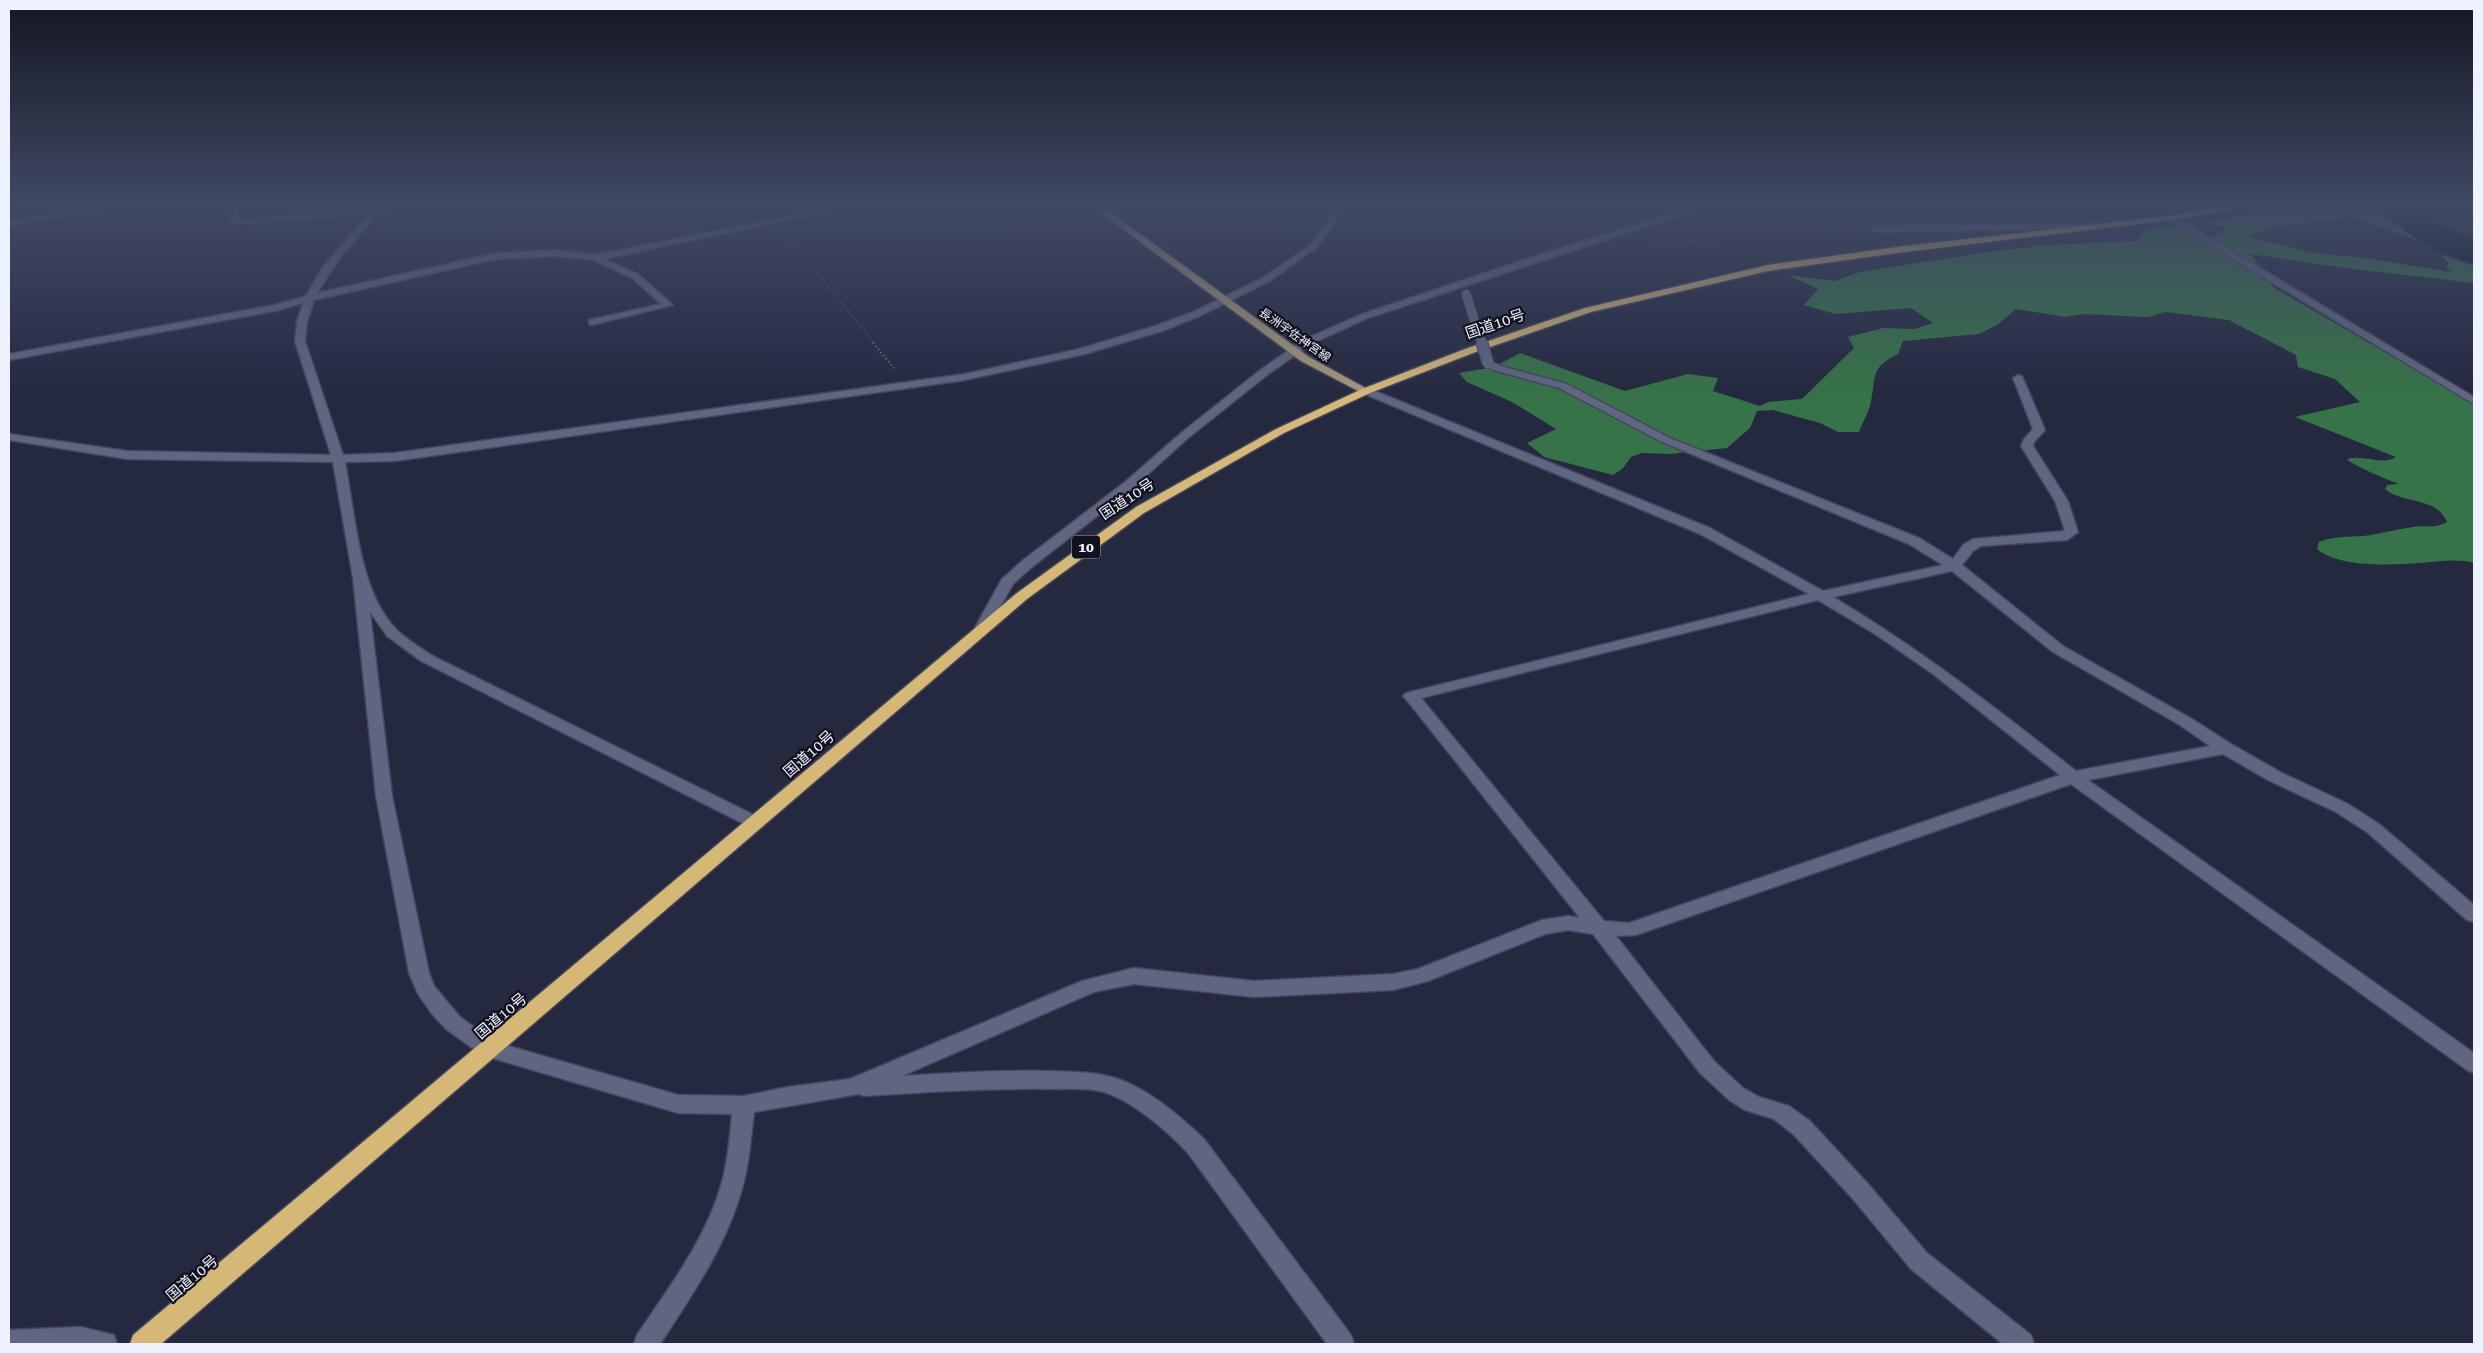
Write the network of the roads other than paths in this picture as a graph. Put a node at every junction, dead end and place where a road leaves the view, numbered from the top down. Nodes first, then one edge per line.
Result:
1 (329, 267) edge
2 (447, 267) edge
3 (615, 267) edge
4 (1180, 267) edge
5 (1285, 267) edge
6 (1526, 267) edge
7 (1784, 267) edge
8 (2252, 267) edge
9 (1465, 288) junction
10 (310, 298) junction
11 (1227, 301) junction
12 (592, 322) dead end
13 (1293, 350) junction
14 (9, 357) edge
15 (2018, 378) dead end
16 (1366, 391) junction
17 (2474, 401) edge
18 (9, 437) edge
19 (339, 460) junction
20 (1955, 566) junction
21 (360, 578) junction
22 (1821, 595) junction
23 (980, 631) junction
24 (2225, 748) junction
25 (2073, 777) junction
26 (756, 823) junction
27 (2474, 915) edge
28 (1599, 928) junction
29 (489, 1049) junction
30 (2474, 1064) edge
31 (852, 1088) junction
32 (744, 1105) junction
33 (9, 1342) edge
34 (105, 1344) edge
35 (142, 1344) edge
36 (646, 1344) edge
37 (1342, 1344) edge
38 (2022, 1344) edge

1 - 10 street
2 - 10 street
3 - 12 street
4 - 11 main road, 長洲宇佐神宮線
5 - 11 street
6 - 9 street
7 - 16 highway, 国道10号 / 10
8 - 17 street
9 - 13 street
9 - 20 street, bridge
10 - 14 street
10 - 19 street
11 - 13 main road, 長洲宇佐神宮線
11 - 19 street
13 - 16 main road, 長洲宇佐神宮線
13 - 23 street
15 - 20 street
16 - 22 street
16 - 23 highway, 国道10号 / 10
18 - 19 street
19 - 21 street
20 - 22 street
20 - 24 street
21 - 26 street
21 - 29 street
22 - 25 street
22 - 28 street
23 - 26 highway, 国道10号 / 10
24 - 25 street
24 - 27 street
25 - 28 street
25 - 30 street
26 - 29 highway, 国道10号 / 10
28 - 31 street
28 - 38 street
29 - 32 street
29 - 35 highway, 国道10号 / 10
31 - 32 street
31 - 37 street
32 - 36 street
33 - 34 street

